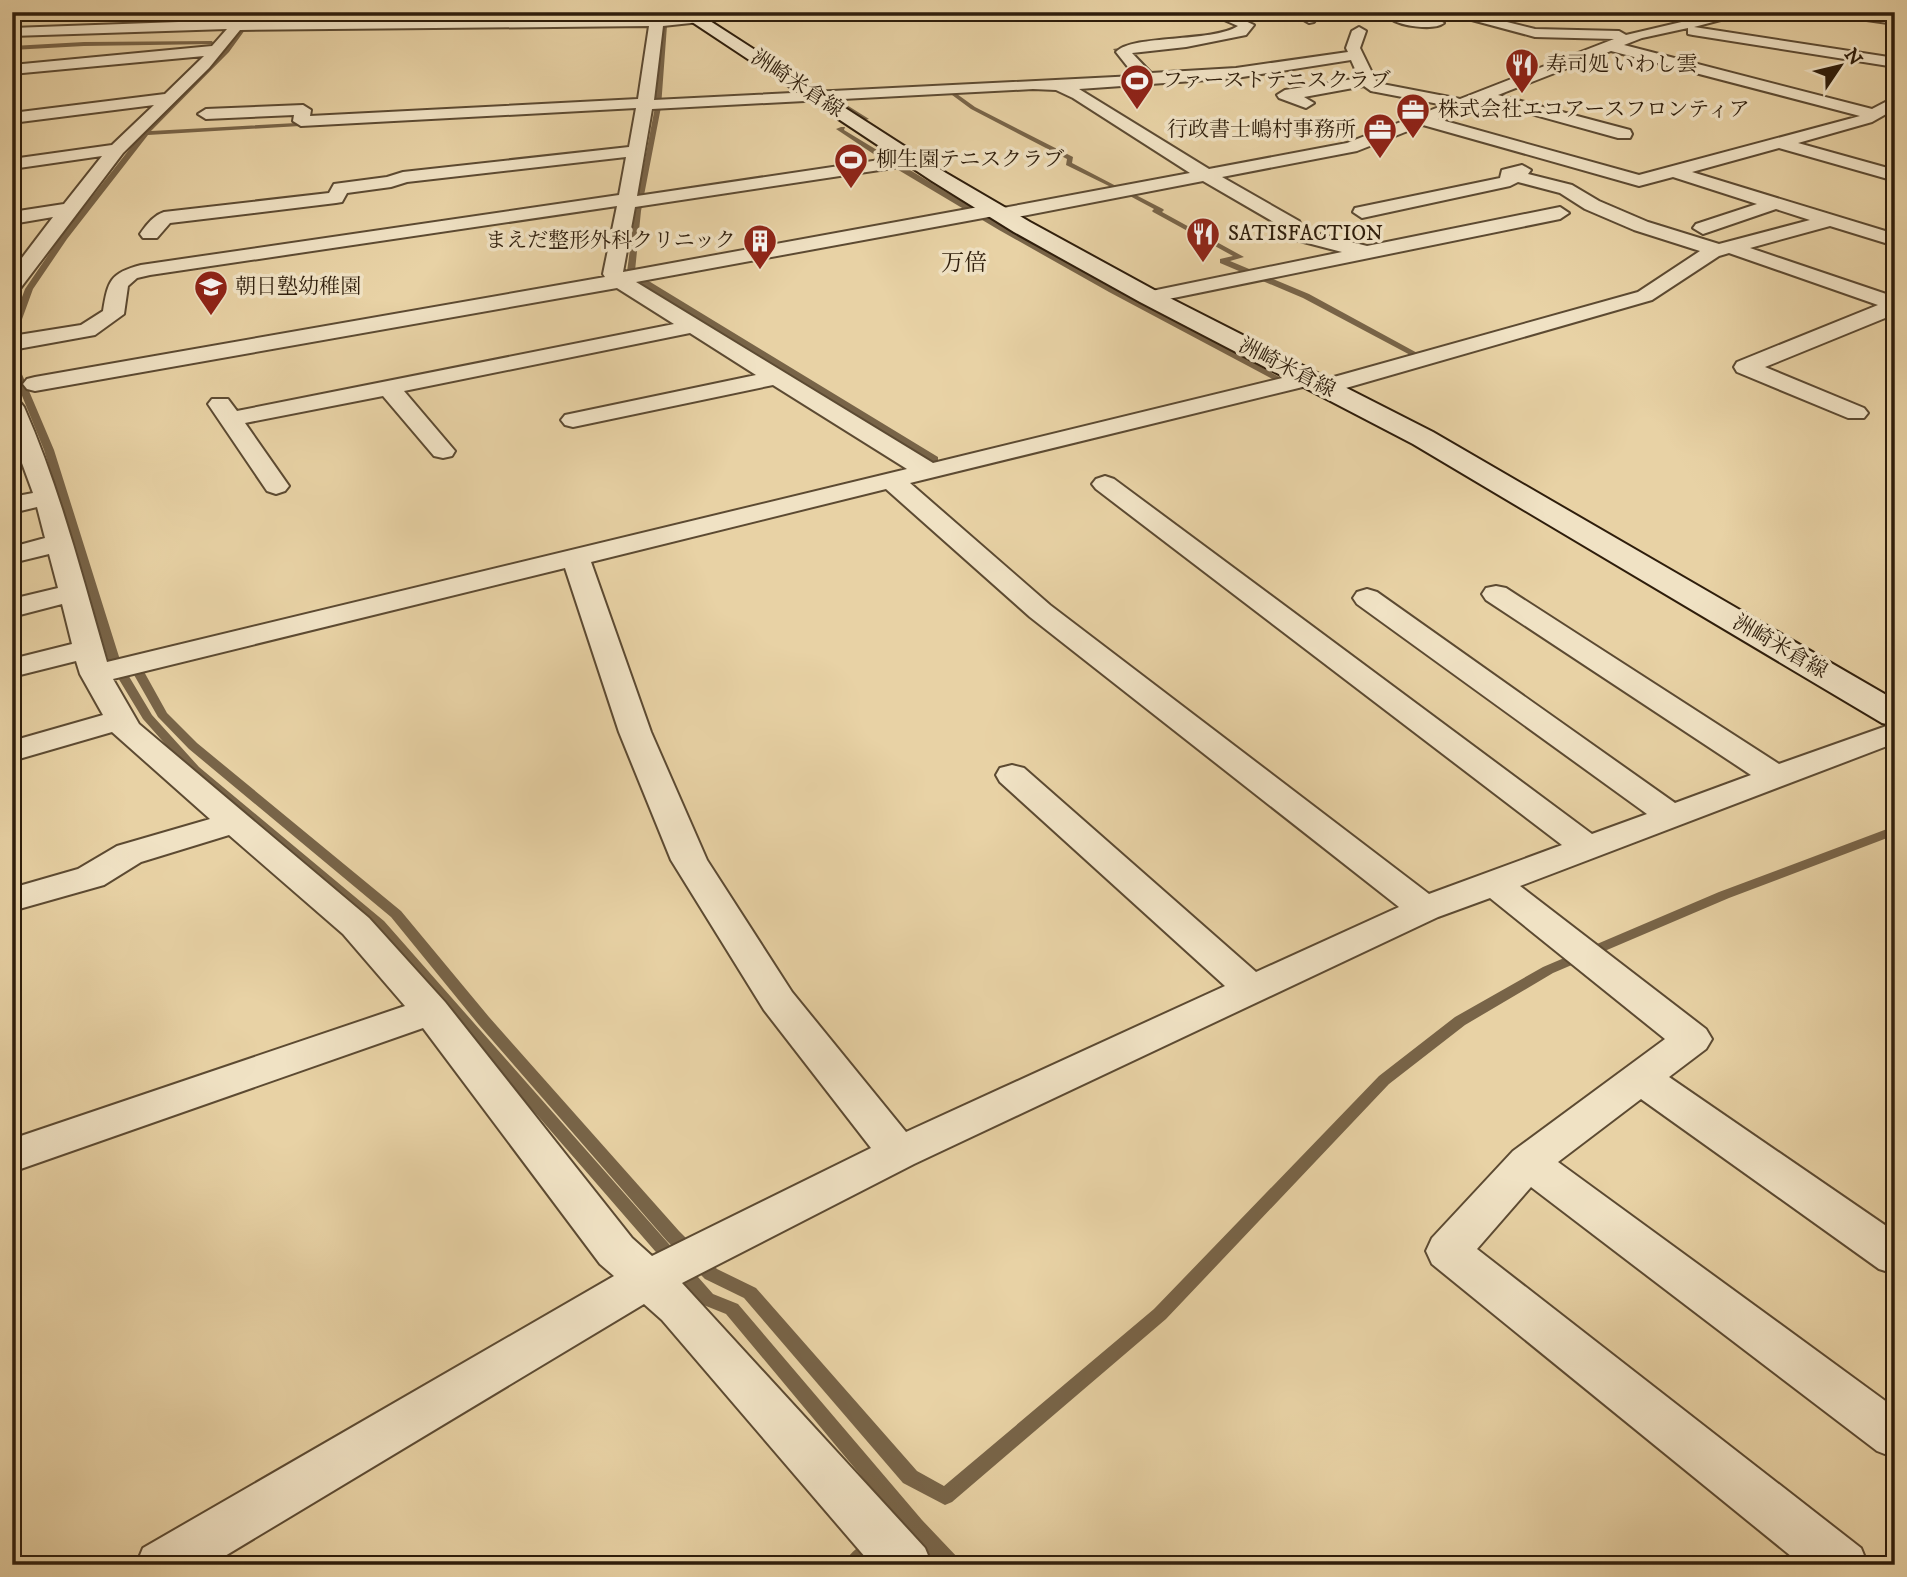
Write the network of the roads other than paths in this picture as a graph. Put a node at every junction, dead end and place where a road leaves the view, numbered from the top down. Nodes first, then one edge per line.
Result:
1 (1213, 12) edge
2 (1402, 12) edge
3 (1449, 12) edge
4 (1744, 12) edge
5 (1838, 12) edge
6 (1877, 12) edge
7 (1895, 15) edge
8 (39, 16) dead end
9 (12, 19) edge
10 (674, 19) edge
11 (1895, 20) edge
12 (242, 23) edge
13 (1437, 23) dead end
14 (1677, 28) junction
15 (12, 32) edge
16 (1359, 32) dead end
17 (1639, 35) junction
18 (1611, 46) junction
19 (216, 50) junction
20 (1356, 55) junction
21 (1895, 62) edge
22 (12, 70) edge
23 (1141, 78) junction
24 (1368, 81) junction
25 (1055, 86) junction
26 (1480, 95) junction
27 (814, 96) junction
28 (168, 98) junction
29 (1895, 102) edge
30 (1306, 103) dead end
31 (1458, 103) junction
32 (649, 105) junction
33 (206, 114) dead end
34 (1874, 114) junction
35 (12, 118) edge
36 (1420, 118) junction
37 (1895, 120) edge
38 (1624, 134) dead end
39 (1780, 143) junction
40 (117, 149) junction
41 (637, 151) junction
42 (1558, 158) junction
43 (900, 162) junction
44 (12, 164) edge
45 (1674, 172) junction
46 (1208, 174) junction
47 (1508, 174) junction
48 (1895, 176) edge
49 (634, 202) junction
50 (1413, 202) junction
51 (1777, 203) junction
52 (70, 209) junction
53 (1362, 212) dead end
54 (989, 213) junction
55 (1560, 213) dead end
56 (12, 218) edge
57 (1831, 220) junction
58 (1703, 228) dead end
59 (1480, 229) junction
60 (150, 234) dead end
61 (1895, 240) edge
62 (1724, 249) junction
63 (1362, 251) junction
64 (34, 254) junction
65 (12, 258) edge
66 (628, 278) junction
67 (12, 286) edge
68 (1149, 297) junction
69 (1895, 305) edge
70 (694, 326) junction
71 (16, 342) edge
72 (777, 377) junction
73 (1316, 383) junction
74 (35, 384) dead end
75 (389, 388) junction
76 (13, 411) edge
77 (1856, 413) dead end
78 (573, 420) dead end
79 (443, 451) dead end
80 (23, 458) edge
81 (927, 470) junction
82 (890, 479) junction
83 (1105, 484) dead end
84 (276, 486) dead end
85 (47, 497) junction
86 (12, 505) edge
87 (59, 543) junction
88 (12, 555) edge
89 (575, 556) junction
90 (73, 593) junction
91 (1496, 594) dead end
92 (1367, 598) dead end
93 (12, 608) edge
94 (141, 662) joint
95 (98, 664) junction
96 (12, 668) edge
97 (1895, 715) edge
98 (121, 720) junction
99 (1895, 732) edge
100 (12, 751) edge
101 (1012, 775) dead end
102 (1777, 777) junction
103 (1672, 817) junction
104 (235, 822) junction
105 (1588, 848) junction
106 (1494, 883) junction
107 (12, 900) edge
108 (1425, 909) junction
109 (1253, 989) junction
110 (431, 1011) junction
111 (1642, 1078) junction
112 (899, 1153) junction
113 (12, 1156) edge
114 (1528, 1162) junction
115 (1895, 1255) edge
116 (670, 1268) junction
117 (1895, 1436) edge
118 (891, 1548) edge
119 (162, 1565) edge
120 (1842, 1565) edge

1 - 23 street
2 - 13 street
3 - 17 street
4 - 14 street
5 - 11 street
6 - 7 highway
8 - 9 street
10 - 12 street
10 - 27 main road, 洲崎米倉線
10 - 32 street
12 - 15 street
12 - 19 street
14 - 17 street
14 - 21 street
16 - 20 street
17 - 18 street
18 - 26 street
18 - 34 street
19 - 22 street
19 - 28 street
20 - 23 street
20 - 24 street
23 - 25 street
24 - 30 street
24 - 31 street
25 - 27 street
25 - 46 street
26 - 31 street
26 - 38 street
27 - 32 street
27 - 43 main road, 洲崎米倉線
28 - 35 street
28 - 40 street
29 - 34 street
31 - 36 street
32 - 33 street
32 - 41 street
34 - 37 street
34 - 39 street
36 - 42 street
36 - 46 street
39 - 45 street
39 - 48 street
40 - 44 street
40 - 52 street
41 - 49 street
41 - 60 street
42 - 45 street
42 - 47 street
43 - 49 street
43 - 54 main road, 洲崎米倉線
45 - 51 street
46 - 54 street
46 - 63 street
47 - 50 street
47 - 62 street
49 - 66 street
49 - 71 street
50 - 53 street
50 - 59 street
51 - 57 street
51 - 58 street
52 - 56 street
52 - 64 street
54 - 66 street
54 - 68 main road, 洲崎米倉線
55 - 59 street
57 - 61 street
57 - 62 street
59 - 63 street
62 - 69 street
62 - 73 street
63 - 68 street
64 - 65 street
64 - 67 street
66 - 70 street
66 - 74 street
68 - 73 main road, 洲崎米倉線
69 - 77 street
70 - 72 street
70 - 75 street
72 - 78 street
72 - 81 street
73 - 81 street
73 - 97 main road, 洲崎米倉線
75 - 79 street
75 - 84 street
76 - 80 street
80 - 85 street
81 - 82 street
82 - 89 street
82 - 108 street
83 - 105 street
85 - 86 street
85 - 87 street
87 - 88 street
87 - 90 street
89 - 94 street
89 - 112 street
90 - 93 street
90 - 95 street
91 - 102 street
92 - 103 street
94 - 95 street
95 - 96 street
95 - 98 street
98 - 100 street
98 - 104 street
99 - 102 street
101 - 109 street
102 - 103 street
103 - 105 street
104 - 107 street
104 - 110 street
105 - 106 street
106 - 108 street
106 - 111 street
108 - 109 street
109 - 112 street
110 - 113 street
110 - 116 street
111 - 114 street
111 - 115 street
112 - 116 street
114 - 117 street
114 - 120 street
116 - 118 street
116 - 119 street

